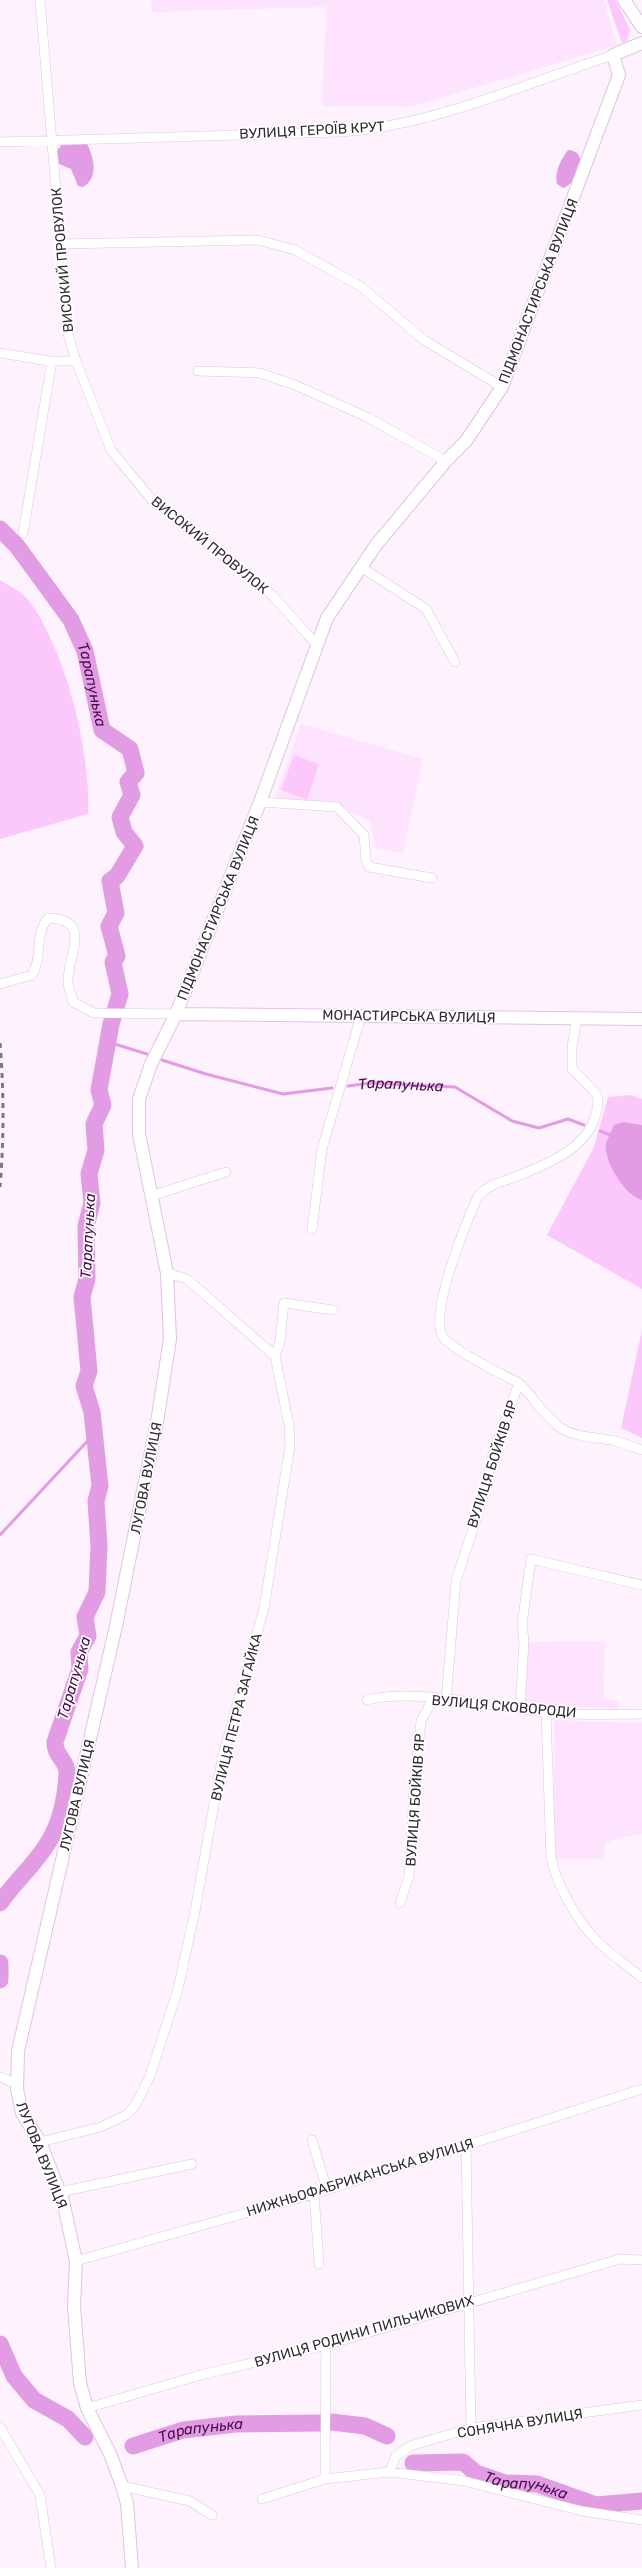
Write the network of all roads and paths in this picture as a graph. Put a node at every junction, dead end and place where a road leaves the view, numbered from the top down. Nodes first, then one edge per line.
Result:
1 (40, 0) edge
2 (624, 0) edge
3 (642, 27) edge
4 (642, 43) edge
5 (613, 55) junction
6 (51, 139) junction
7 (0, 142) edge
8 (61, 244) junction
9 (0, 353) edge
10 (52, 361) junction
11 (76, 361) junction
12 (198, 371) dead end
13 (502, 387) junction
14 (446, 461) junction
15 (23, 533) dead end
16 (361, 566) junction
17 (316, 644) junction
18 (455, 662) dead end
19 (260, 802) junction
20 (432, 878) dead end
21 (0, 984) edge
22 (176, 1014) junction
23 (361, 1016) junction
24 (577, 1018) junction
25 (642, 1019) edge
26 (226, 1172) dead end
27 (151, 1196) junction
28 (312, 1229) dead end
29 (167, 1273) junction
30 (333, 1310) dead end
31 (275, 1356) junction
32 (519, 1384) junction
33 (642, 1450) edge
34 (642, 1585) edge
35 (433, 1699) junction
36 (367, 1700) dead end
37 (446, 1700) junction
38 (520, 1709) junction
39 (546, 1713) junction
40 (642, 1714) edge
41 (400, 1903) dead end
42 (642, 1978) edge
43 (0, 2078) edge
44 (17, 2084) junction
45 (642, 2089) edge
46 (312, 2140) dead end
47 (40, 2142) junction
48 (466, 2144) junction
49 (192, 2164) dead end
50 (327, 2190) junction
51 (60, 2192) junction
52 (314, 2194) junction
53 (642, 2260) edge
54 (76, 2261) junction
55 (320, 2264) dead end
56 (469, 2302) junction
57 (326, 2345) junction
58 (642, 2404) edge
59 (86, 2408) junction
60 (0, 2427) edge
61 (471, 2428) junction
62 (389, 2472) junction
63 (325, 2479) junction
64 (122, 2486) junction
65 (262, 2500) dead end
66 (212, 2515) dead end
67 (642, 2520) edge
68 (51, 2568) edge
69 (132, 2568) edge

1 - 6 street, ВИСОКИЙ ПРОВУЛОК
2 - 3 street
4 - 5 street
5 - 6 street, ВУЛИЦЯ ГЕРОЇВ КРУТ
5 - 13 street, ПІДМОНАСТИРСЬКА ВУЛИЦЯ
6 - 7 street, ВУЛИЦЯ ГЕРОЇВ КРУТ
6 - 8 street, ВИСОКИЙ ПРОВУЛОК
8 - 11 street, ВИСОКИЙ ПРОВУЛОК
8 - 13 street
9 - 10 street
10 - 11 street
10 - 15 street
11 - 17 street, ВИСОКИЙ ПРОВУЛОК
12 - 14 street
13 - 14 street, ПІДМОНАСТИРСЬКА ВУЛИЦЯ
14 - 16 street, ПІДМОНАСТИРСЬКА ВУЛИЦЯ
16 - 17 street, ПІДМОНАСТИРСЬКА ВУЛИЦЯ
16 - 18 street
17 - 19 street, ПІДМОНАСТИРСЬКА ВУЛИЦЯ
19 - 20 street, ПІДМОНАСТИРСЬКА ВУЛИЦЯ
19 - 22 street, ПІДМОНАСТИРСЬКА ВУЛИЦЯ
21 - 22 street
22 - 23 street, МОНАСТИРСЬКА ВУЛИЦЯ
22 - 27 street, ЛУГОВА ВУЛИЦЯ
23 - 24 street, МОНАСТИРСЬКА ВУЛИЦЯ
23 - 28 street
24 - 25 street, МОНАСТИРСЬКА ВУЛИЦЯ
24 - 32 street, ВУЛИЦЯ БОЙКІВ ЯР
26 - 27 street
27 - 29 street, ЛУГОВА ВУЛИЦЯ
29 - 31 street
29 - 44 street, ЛУГОВА ВУЛИЦЯ
30 - 31 street
31 - 47 street, ВУЛИЦЯ ПЕТРА ЗАГАЙКА
32 - 33 street
32 - 37 street, ВУЛИЦЯ БОЙКІВ ЯР
34 - 38 street
35 - 36 street, ВУЛИЦЯ СКОВОРОДИ
35 - 37 street, ВУЛИЦЯ СКОВОРОДИ
35 - 41 street, ВУЛИЦЯ БОЙКІВ ЯР
37 - 38 street, ВУЛИЦЯ СКОВОРОДИ
38 - 39 street, ВУЛИЦЯ СКОВОРОДИ
39 - 40 street, ВУЛИЦЯ СКОВОРОДИ
39 - 42 street
43 - 44 street
44 - 47 street, ЛУГОВА ВУЛИЦЯ
45 - 48 street, НИЖНЬОФАБРИКАНСЬКА ВУЛИЦЯ
46 - 50 street
47 - 51 street, ЛУГОВА ВУЛИЦЯ
48 - 50 street, НИЖНЬОФАБРИКАНСЬКА ВУЛИЦЯ
48 - 56 street
49 - 51 street
50 - 52 street, НИЖНЬОФАБРИКАНСЬКА ВУЛИЦЯ
51 - 54 street, ЛУГОВА ВУЛИЦЯ
52 - 54 street, НИЖНЬОФАБРИКАНСЬКА ВУЛИЦЯ
52 - 55 street
53 - 56 street, ВУЛИЦЯ РОДИНИ ПИЛЬЧИКОВИХ
54 - 59 street, ЛУГОВА ВУЛИЦЯ
56 - 57 street, ВУЛИЦЯ РОДИНИ ПИЛЬЧИКОВИХ
56 - 61 street
57 - 59 street, ВУЛИЦЯ РОДИНИ ПИЛЬЧИКОВИХ
57 - 63 street
58 - 61 street, СОНЯЧНА ВУЛИЦЯ
59 - 64 street, ЛУГОВА ВУЛИЦЯ
60 - 68 street
61 - 62 street, СОНЯЧНА ВУЛИЦЯ
62 - 63 street
62 - 67 street
63 - 65 street
64 - 66 street
64 - 69 street, ЛУГОВА ВУЛИЦЯ

